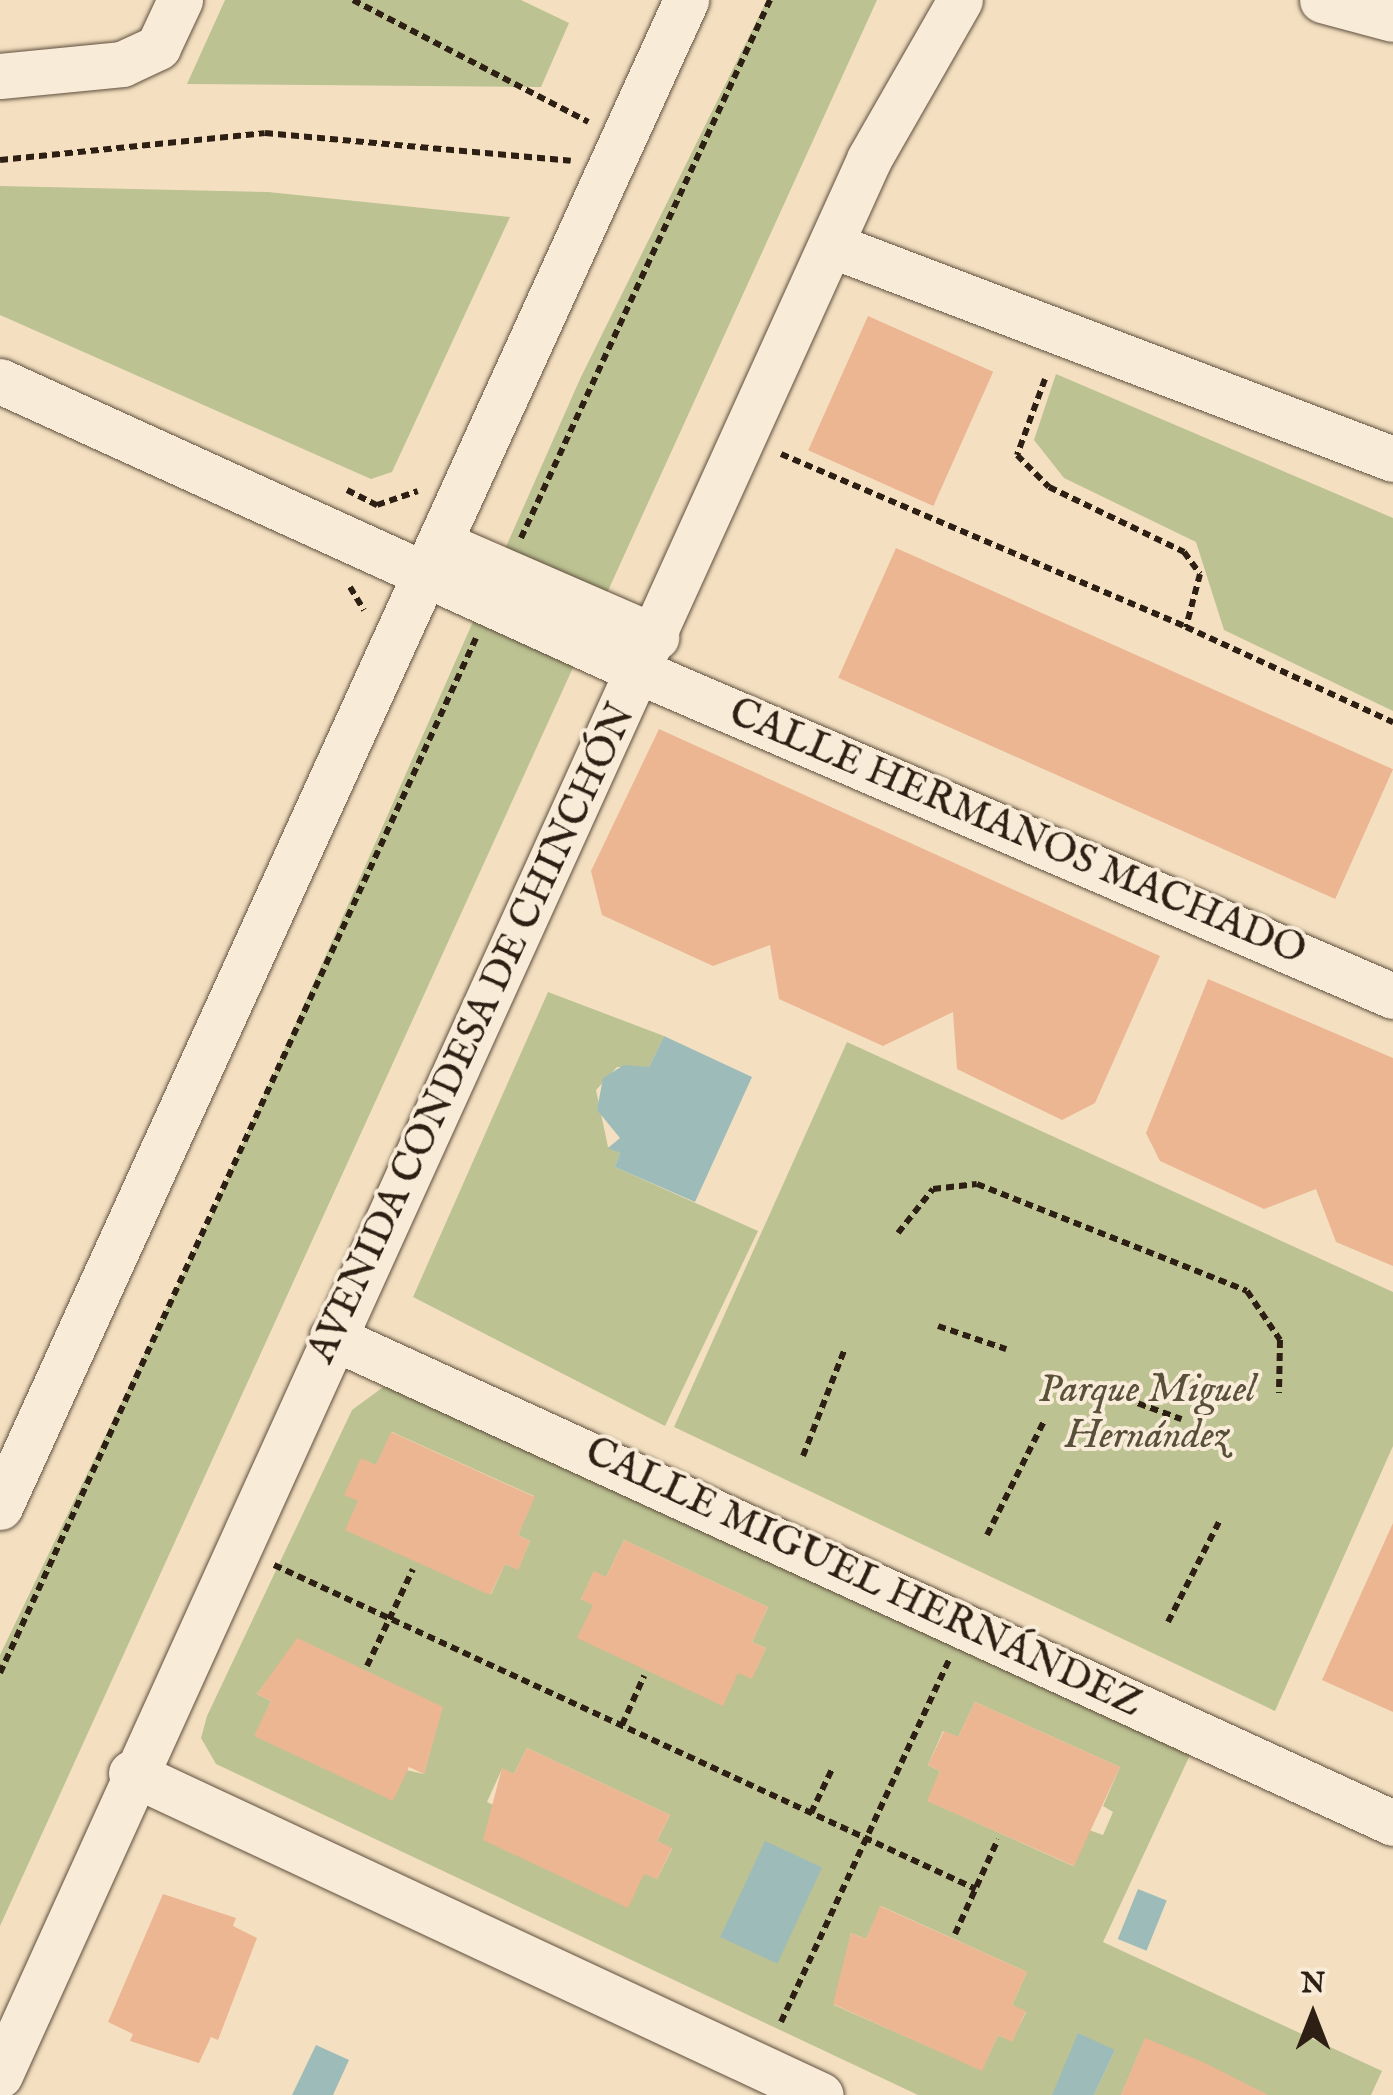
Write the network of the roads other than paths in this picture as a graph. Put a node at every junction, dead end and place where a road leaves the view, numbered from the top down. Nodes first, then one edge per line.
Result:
1 (180, 0) edge
2 (686, 0) edge
3 (960, 0) edge
4 (1322, 0) edge
5 (1393, 18) edge
6 (0, 76) edge
7 (831, 245) junction
8 (0, 381) edge
9 (1393, 459) edge
10 (434, 558) junction
11 (648, 654) junction
12 (1393, 996) edge
13 (332, 1337) junction
14 (0, 1506) edge
15 (131, 1773) junction
16 (1393, 1823) edge
17 (0, 2075) edge
18 (821, 2095) edge

1 - 6 street
2 - 10 street
3 - 7 street, AVENIDA CONDESA DE CHINCHÓN
4 - 5 street
7 - 9 street
7 - 11 street, AVENIDA CONDESA DE CHINCHÓN
8 - 10 street
10 - 11 street
10 - 11 street
10 - 14 street
11 - 12 street, CALLE HERMANOS MACHADO
11 - 13 street, AVENIDA CONDESA DE CHINCHÓN
13 - 15 street, AVENIDA CONDESA DE CHINCHÓN
13 - 16 street, CALLE MIGUEL HERNÁNDEZ
15 - 17 street, AVENIDA CONDESA DE CHINCHÓN
15 - 18 street

